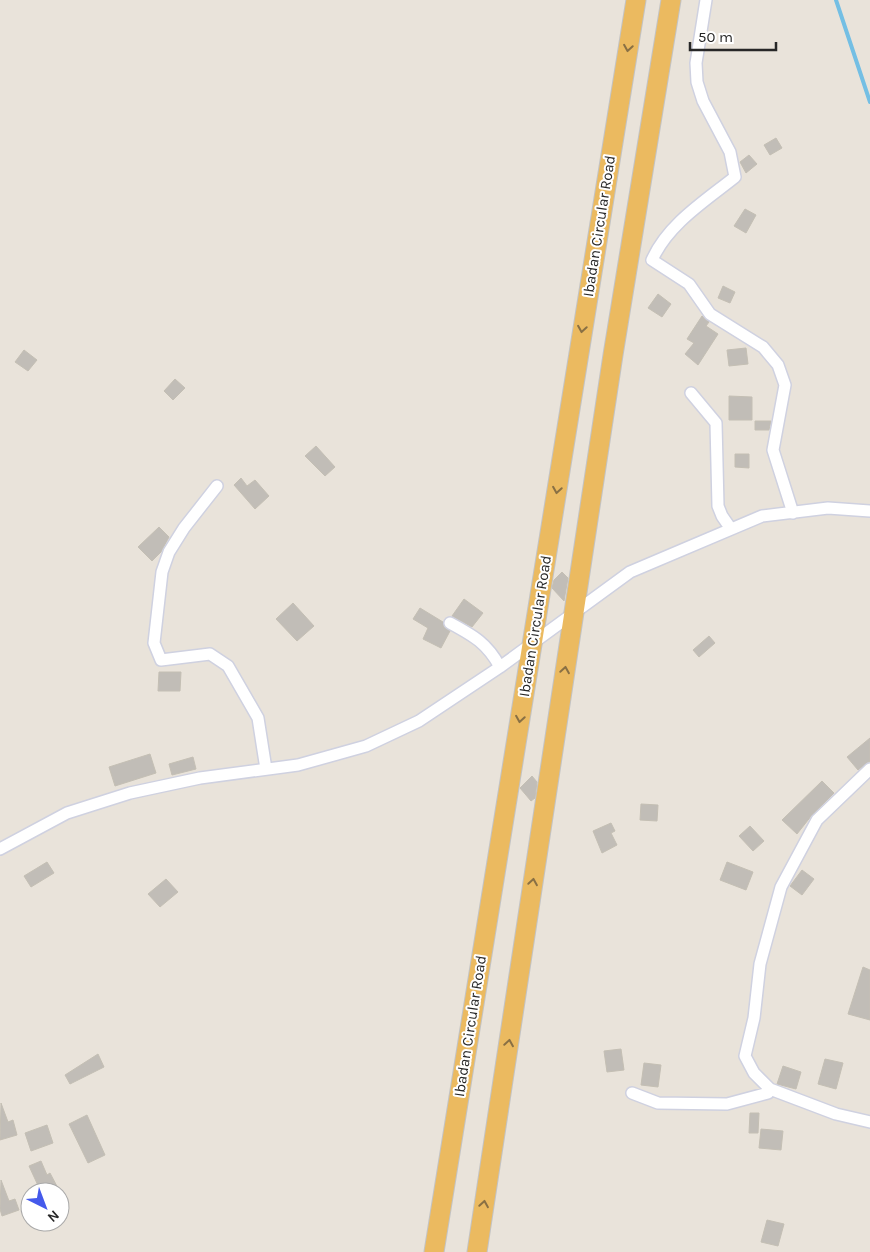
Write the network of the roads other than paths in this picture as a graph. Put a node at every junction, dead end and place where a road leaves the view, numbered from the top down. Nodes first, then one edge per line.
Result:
1 (636, 0) edge
2 (671, 0) edge
3 (706, 0) edge
4 (691, 393) dead end
5 (216, 486) dead end
6 (870, 511) edge
7 (793, 512) junction
8 (732, 529) junction
9 (450, 623) dead end
10 (500, 667) junction
11 (266, 769) junction
12 (870, 770) edge
13 (0, 849) edge
14 (770, 1089) junction
15 (632, 1093) dead end
16 (870, 1122) edge
17 (434, 1252) edge
18 (477, 1252) edge

1 -> 17 highway, Ibadan Circular Road
18 -> 2 highway
3 - 7 street
4 - 8 street
5 - 11 street
6 - 7 street
7 - 8 street
8 - 10 street
9 - 10 street
10 - 11 street
11 - 13 street
12 - 14 street
14 - 15 street
14 - 16 street

